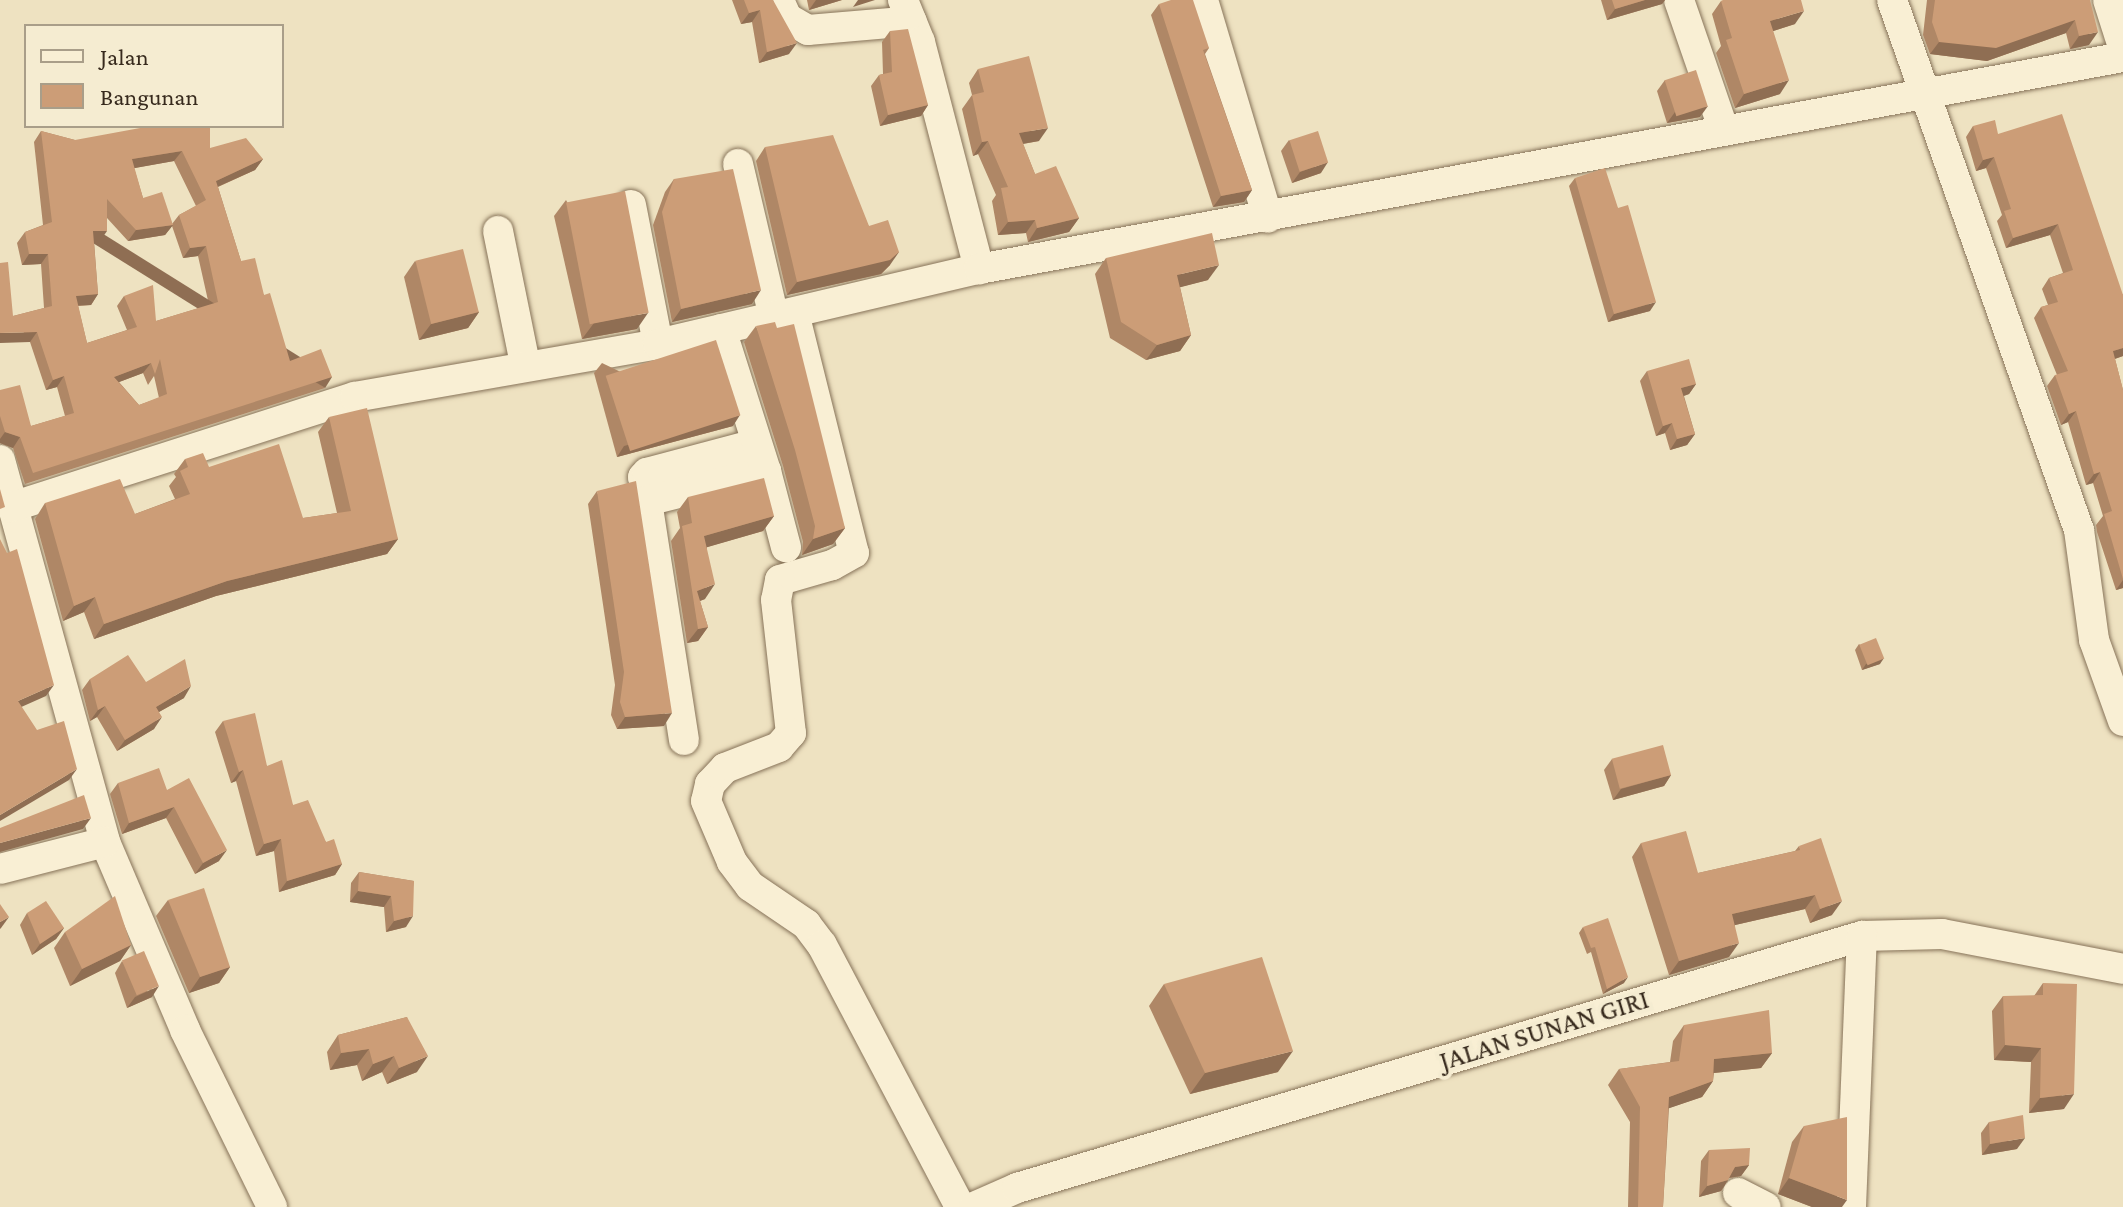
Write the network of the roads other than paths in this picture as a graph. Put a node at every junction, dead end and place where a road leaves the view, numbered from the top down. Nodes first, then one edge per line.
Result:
1 (779, 0) edge
2 (1203, 0) edge
3 (1679, 0) edge
4 (1892, 0) edge
5 (2108, 0) edge
6 (908, 10) edge
7 (2123, 47) edge
8 (2123, 57) edge
9 (1925, 92) junction
10 (1723, 128) junction
11 (738, 164) dead end
12 (631, 205) edge
13 (1268, 218) junction
14 (498, 231) dead end
15 (979, 269) junction
16 (784, 316) junction
17 (721, 329) junction
18 (658, 344) junction
19 (525, 364) junction
20 (761, 458) junction
21 (0, 460) edge
22 (12, 507) junction
23 (786, 547) dead end
24 (2123, 721) edge
25 (684, 740) dead end
26 (105, 842) junction
27 (0, 869) edge
28 (1862, 936) junction
29 (2123, 969) edge
30 (1738, 1193) dead end
31 (272, 1207) edge
32 (960, 1207) edge
33 (974, 1207) edge
34 (1766, 1207) edge
35 (1851, 1207) edge

1 - 6 street
2 - 13 street
3 - 10 street
4 - 9 street
5 - 7 street
6 - 15 street
8 - 9 street
9 - 10 street
9 - 24 street
10 - 13 street
11 - 16 street
12 - 18 street
13 - 15 street
14 - 19 street
15 - 16 street
16 - 17 street
16 - 32 street
17 - 18 street
17 - 20 street
18 - 19 street
19 - 22 street
20 - 23 street
20 - 25 street
21 - 22 street
22 - 26 street
26 - 27 street
26 - 31 street
28 - 29 street, JALAN SUNAN GIRI
28 - 33 street, JALAN SUNAN GIRI
28 - 35 street
30 - 34 street

